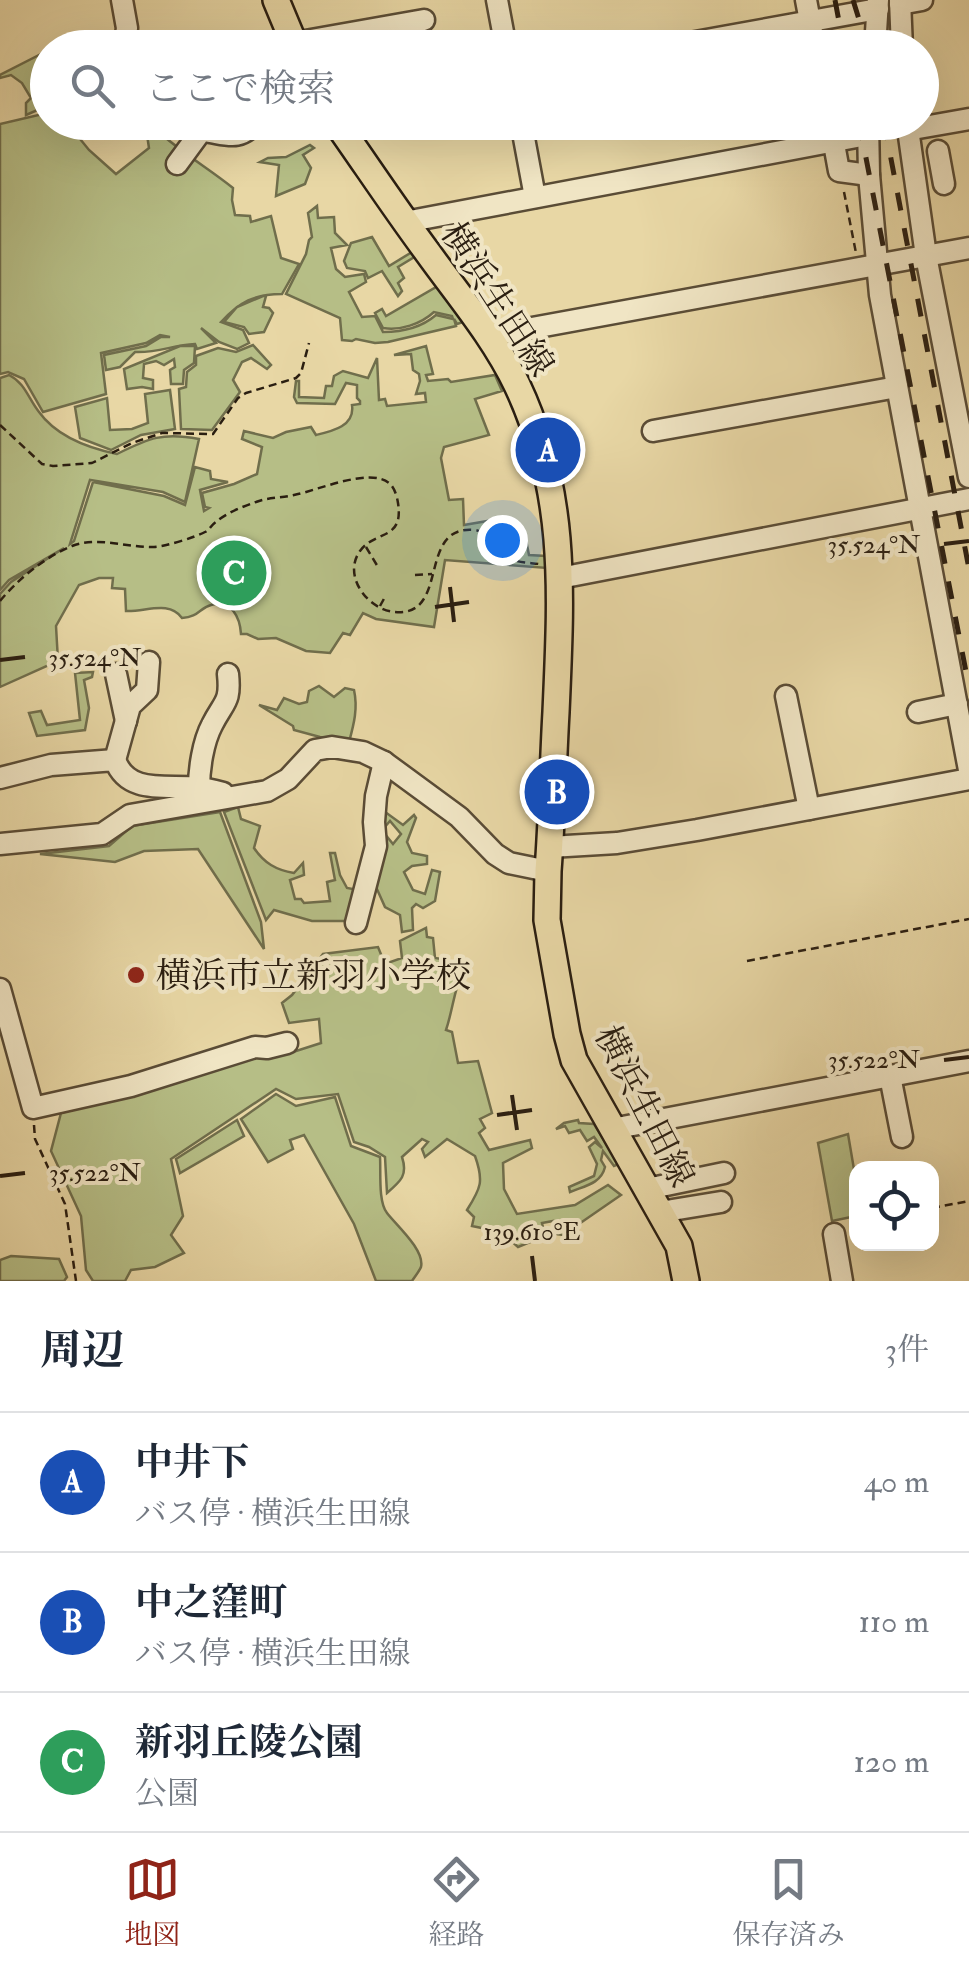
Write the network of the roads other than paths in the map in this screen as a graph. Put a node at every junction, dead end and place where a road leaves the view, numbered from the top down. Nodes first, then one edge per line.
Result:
1 (122, 0) edge
2 (276, 0) edge
3 (498, 0) edge
4 (922, 0) edge
5 (900, 2) edge
6 (878, 4) edge
7 (808, 10) edge
8 (424, 20) dead end
9 (127, 30) edge
10 (289, 30) edge
11 (372, 30) edge
12 (503, 30) edge
13 (731, 30) edge
14 (876, 30) edge
15 (901, 30) edge
16 (969, 119) edge
17 (939, 122) edge
18 (195, 140) edge
19 (348, 140) edge
20 (524, 140) edge
21 (795, 140) edge
22 (834, 140) edge
23 (867, 140) edge
24 (909, 140) edge
25 (938, 151) dead end
26 (177, 164) dead end
27 (869, 175) junction
28 (944, 184) dead end
29 (535, 197) junction
30 (405, 222) junction
31 (969, 248) edge
32 (926, 256) junction
33 (869, 267) junction
34 (489, 336) junction
35 (898, 387) junction
36 (653, 431) dead end
37 (969, 477) edge
38 (969, 500) edge
39 (920, 508) junction
40 (560, 572) junction
41 (149, 662) dead end
42 (116, 674) dead end
43 (228, 674) dead end
44 (786, 696) dead end
45 (957, 704) junction
46 (918, 712) dead end
47 (126, 721) junction
48 (115, 760) junction
49 (384, 762) junction
50 (969, 770) edge
51 (0, 778) edge
52 (969, 778) edge
53 (199, 788) junction
54 (236, 796) junction
55 (809, 809) junction
56 (0, 844) edge
57 (549, 859) junction
58 (356, 923) dead end
59 (0, 989) edge
60 (287, 1043) dead end
61 (969, 1061) edge
62 (890, 1076) junction
63 (612, 1130) junction
64 (902, 1138) dead end
65 (724, 1173) dead end
66 (647, 1189) junction
67 (721, 1202) dead end
68 (660, 1212) junction
69 (834, 1234) dead end
70 (686, 1281) edge
71 (842, 1281) edge

1 - 9 street
2 - 10 main road
3 - 12 street
4 - 5 street
5 - 15 street
6 - 7 street
6 - 14 street
7 - 13 street
8 - 11 street
16 - 17 street
18 - 26 street
19 - 30 main road, 横浜生田線
20 - 29 street
21 - 29 street
22 - 27 street
23 - 27 street
24 - 32 street
25 - 28 street
27 - 33 street
29 - 30 street
30 - 34 main road, 横浜生田線
31 - 32 street
32 - 33 street
32 - 37 street
33 - 34 street
33 - 35 street
34 - 40 main road, 横浜生田線
35 - 36 street
35 - 39 street
38 - 39 street
39 - 40 street
39 - 45 street
40 - 57 main road, 横浜生田線
41 - 47 street
42 - 47 street
43 - 53 street
44 - 55 street
45 - 46 street
45 - 50 street
47 - 48 street
48 - 51 street
48 - 53 street
49 - 54 street
49 - 57 street
49 - 58 street
52 - 55 street
53 - 54 street
54 - 56 street
55 - 57 street
57 - 63 main road, 横浜生田線
59 - 60 street
61 - 62 street
62 - 63 street
62 - 64 street
63 - 66 main road, 横浜生田線
65 - 66 street
66 - 68 main road, 横浜生田線
67 - 68 street
68 - 70 main road, 横浜生田線
69 - 71 street

